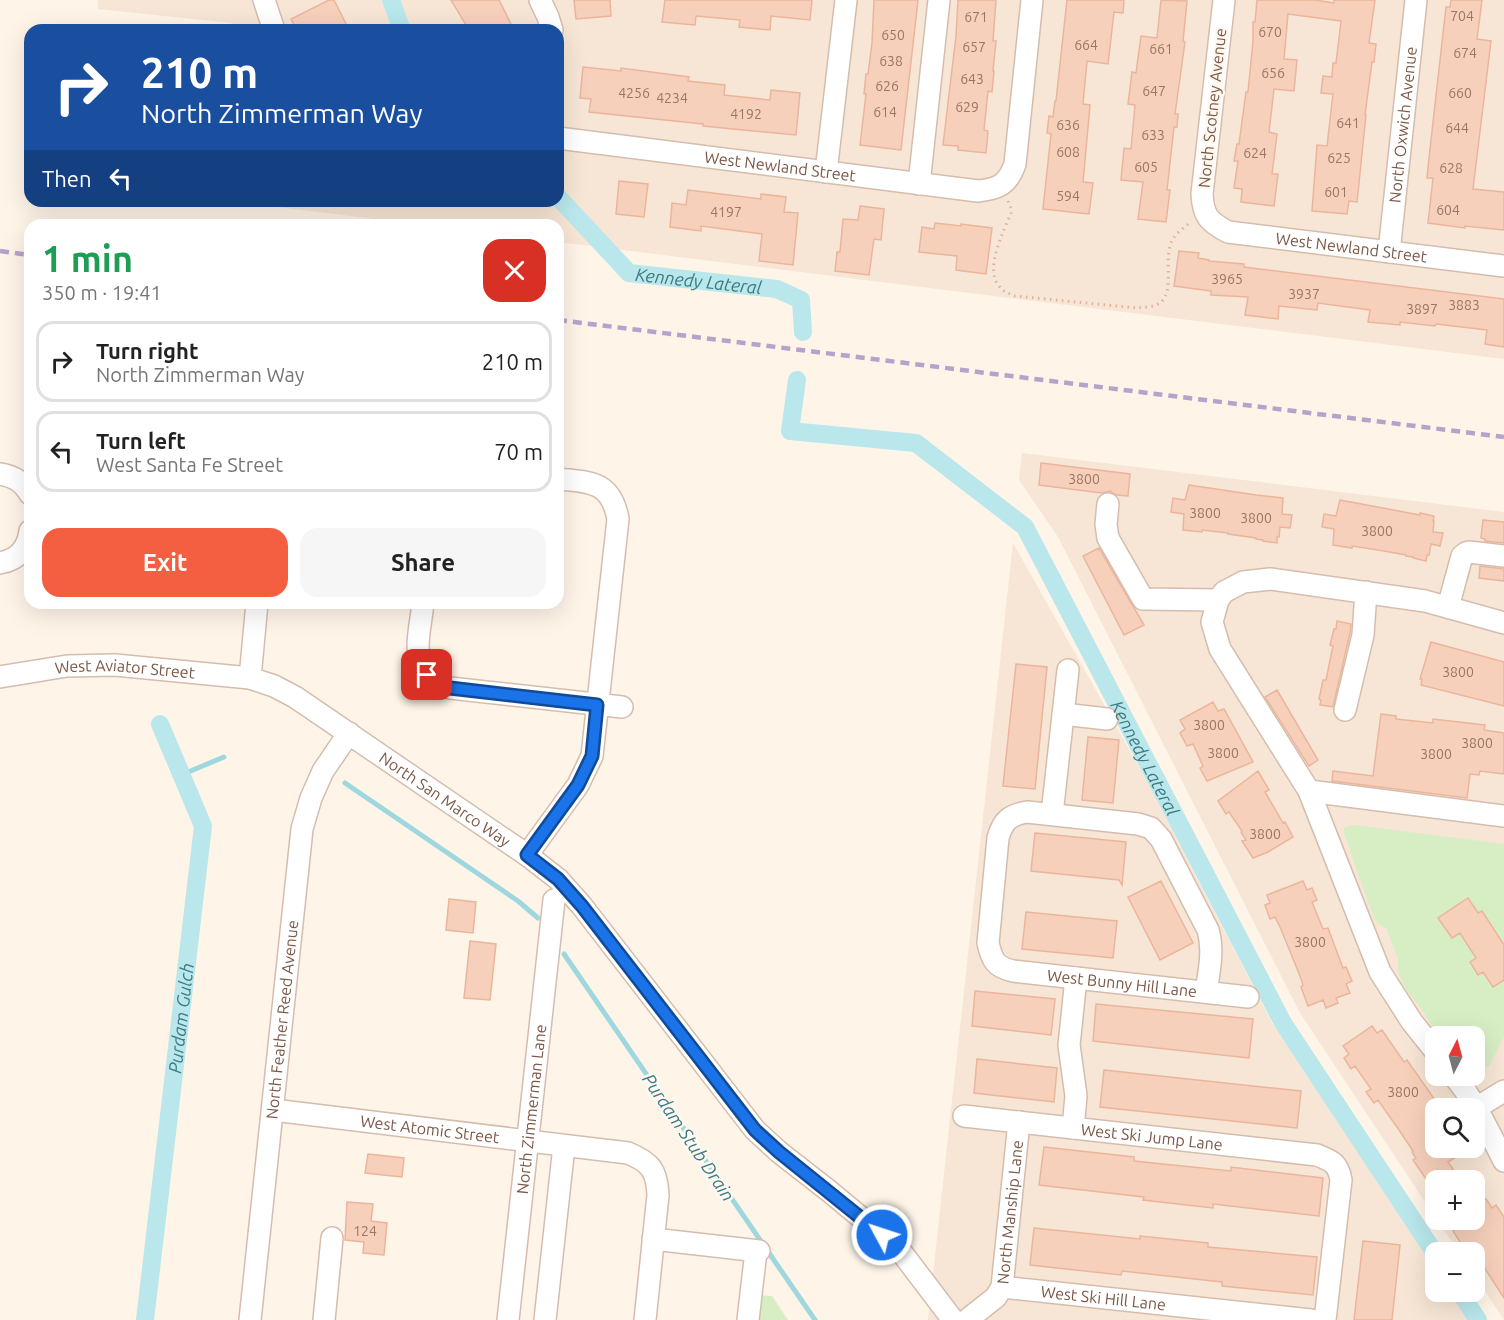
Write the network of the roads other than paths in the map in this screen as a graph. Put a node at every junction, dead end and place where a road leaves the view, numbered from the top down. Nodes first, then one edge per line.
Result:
1 (264, 0) edge
2 (540, 0) edge
3 (846, 0) edge
4 (939, 0) edge
5 (1032, 0) edge
6 (1224, 0) edge
7 (1416, 0) edge
8 (272, 24) edge
9 (550, 24) edge
10 (564, 139) edge
11 (826, 172) junction
12 (919, 184) junction
13 (1199, 219) joint
14 (1389, 252) junction
15 (1504, 266) edge
16 (0, 474) edge
17 (564, 480) edge
18 (24, 486) edge
19 (1108, 504) dead end
20 (24, 548) edge
21 (1504, 556) edge
22 (0, 563) edge
23 (1366, 592) junction
24 (1218, 600) junction
25 (1448, 607) junction
26 (256, 609) edge
27 (422, 609) edge
28 (1504, 624) edge
29 (1068, 670) dead end
30 (0, 677) edge
31 (250, 678) junction
32 (597, 705) junction
33 (622, 707) dead end
34 (1345, 711) dead end
35 (1063, 714) junction
36 (1107, 719) dead end
37 (349, 734) junction
38 (1309, 791) junction
39 (1052, 814) junction
40 (1504, 816) edge
41 (527, 855) junction
42 (554, 900) dead end
43 (1076, 978) junction
44 (1206, 993) junction
45 (1248, 997) dead end
46 (1425, 1038) edge
47 (1504, 1091) edge
48 (1485, 1103) edge
49 (273, 1110) junction
50 (964, 1116) dead end
51 (1019, 1122) junction
52 (1485, 1125) edge
53 (1073, 1128) junction
54 (527, 1141) junction
55 (564, 1146) junction
56 (1504, 1161) edge
57 (332, 1238) dead end
58 (653, 1239) junction
59 (1002, 1287) junction
60 (250, 1320) edge
61 (324, 1320) edge
62 (508, 1320) edge
63 (545, 1320) edge
64 (645, 1320) edge
65 (748, 1320) edge
66 (953, 1320) edge
67 (967, 1320) edge
68 (1311, 1320) edge
69 (1325, 1320) edge

1 - 8 street
2 - 9 street
3 - 11 street
4 - 12 street
5 - 12 street, West Newland Street
6 - 13 street, North Scotney Avenue
7 - 14 street, North Oxwich Avenue
10 - 11 street, West Newland Street
11 - 12 street, West Newland Street
13 - 14 street, West Newland Street
14 - 15 street, West Newland Street
16 - 18 street
17 - 32 street
19 - 24 street
20 - 22 street
21 - 25 street
23 - 24 street
23 - 25 street
23 - 34 street
24 - 38 street
25 - 28 street
26 - 31 street
27 - 32 street
29 - 35 street
30 - 31 street, West Aviator Street
31 - 37 street, North San Marco Way
32 - 33 street
32 - 41 street
35 - 36 street
35 - 39 street
37 - 41 street, North San Marco Way
37 - 49 street, North Feather Reed Avenue
38 - 40 street
38 - 46 street
39 - 43 street, West Bunny Hill Lane
39 - 44 street
41 - 66 street, North San Marco Way
42 - 54 street, North Zimmerman Lane
43 - 44 street, West Bunny Hill Lane
43 - 53 street
44 - 45 street, West Bunny Hill Lane
47 - 48 street
49 - 54 street, West Atomic Street
49 - 60 street, North Feather Reed Avenue
50 - 51 street, West Ski Jump Lane
51 - 53 street, West Ski Jump Lane
51 - 59 street, North Manship Lane
52 - 56 street
53 - 69 street, West Ski Jump Lane
54 - 55 street, West Atomic Street
54 - 62 street, North Zimmerman Lane
55 - 58 street, West Atomic Street
55 - 63 street
57 - 61 street
58 - 64 street
58 - 65 street
59 - 67 street, North Manship Lane
59 - 68 street, West Ski Hill Lane

